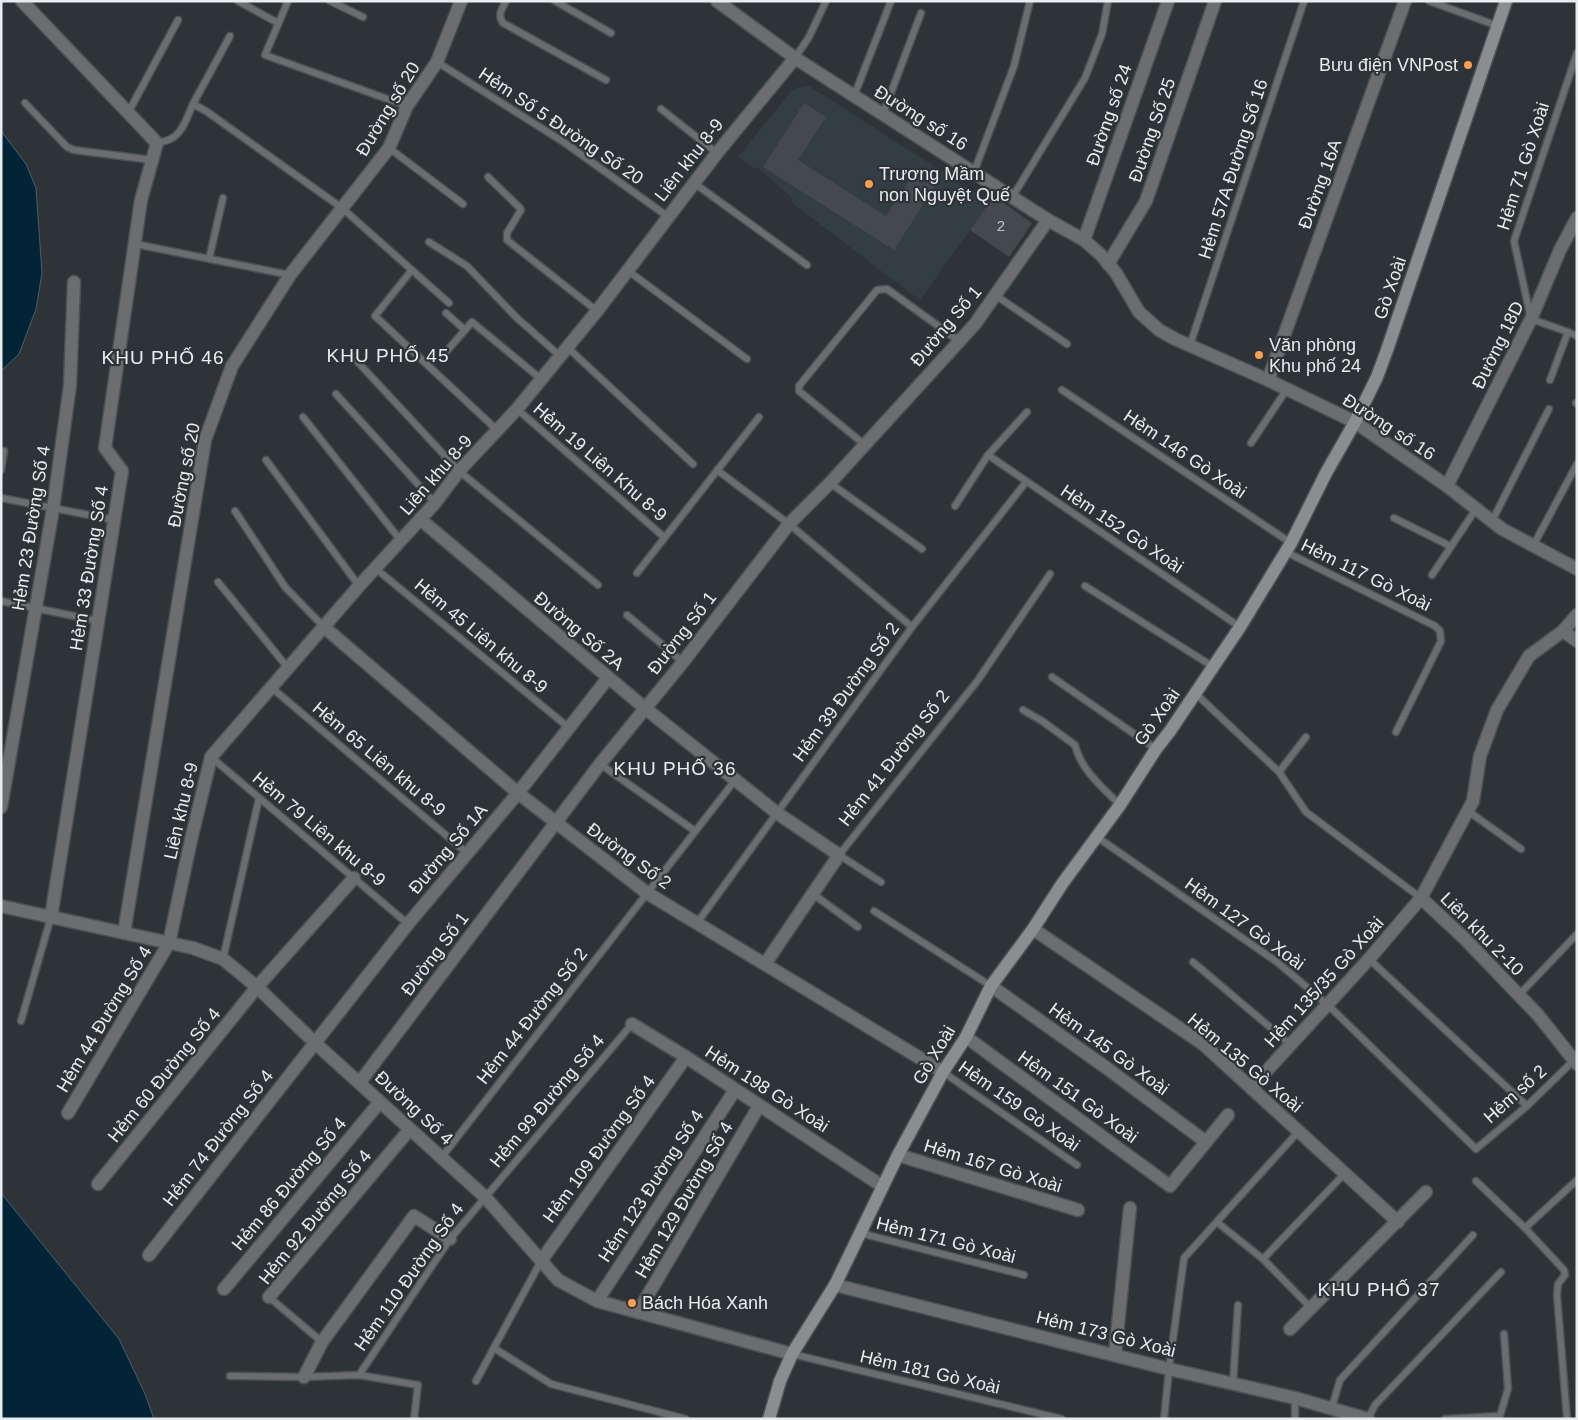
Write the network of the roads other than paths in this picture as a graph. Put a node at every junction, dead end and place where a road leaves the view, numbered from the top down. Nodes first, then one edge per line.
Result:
1 (22, 1) edge
2 (238, 1) edge
3 (288, 1) edge
4 (330, 1) edge
5 (461, 1) edge
6 (506, 1) edge
7 (556, 1) edge
8 (717, 1) edge
9 (826, 1) edge
10 (891, 1) edge
11 (1030, 1) edge
12 (1108, 1) edge
13 (1168, 1) edge
14 (1215, 1) edge
15 (1304, 1) edge
16 (1405, 1) edge
17 (1429, 1) edge
18 (1506, 1) edge
19 (920, 13) dead end
20 (363, 17) dead end
21 (178, 20) dead end
22 (278, 23) junction
23 (1498, 26) junction
24 (611, 33) dead end
25 (230, 36) dead end
26 (1577, 53) edge
27 (795, 58) junction
28 (437, 62) junction
29 (606, 80) dead end
30 (854, 96) junction
31 (25, 103) dead end
32 (193, 104) junction
33 (407, 106) junction
34 (660, 109) dead end
35 (128, 113) junction
36 (883, 114) junction
37 (156, 143) junction
38 (389, 148) junction
39 (717, 153) junction
40 (152, 160) junction
41 (974, 172) junction
42 (488, 177) dead end
43 (694, 183) junction
44 (1013, 196) junction
45 (223, 198) dead end
46 (463, 204) dead end
47 (342, 208) junction
48 (667, 216) junction
49 (1577, 218) edge
50 (1048, 220) junction
51 (1084, 240) junction
52 (429, 242) dead end
53 (135, 244) junction
54 (209, 259) junction
55 (1108, 264) junction
56 (807, 265) dead end
57 (627, 270) junction
58 (411, 271) junction
59 (290, 275) junction
60 (74, 282) dead end
61 (995, 295) junction
62 (449, 303) dead end
63 (596, 311) junction
64 (446, 313) dead end
65 (1531, 319) junction
66 (465, 330) junction
67 (1568, 332) junction
68 (1577, 336) edge
69 (959, 340) junction
70 (1067, 344) dead end
71 (1190, 345) junction
72 (564, 352) junction
73 (445, 353) dead end
74 (354, 358) dead end
75 (747, 359) dead end
76 (541, 379) junction
77 (1268, 380) junction
78 (1550, 380) dead end
79 (1286, 389) junction
80 (1062, 390) dead end
81 (336, 394) dead end
82 (1549, 408) dead end
83 (517, 409) junction
84 (1027, 412) dead end
85 (760, 416) dead end
86 (303, 417) dead end
87 (1356, 422) junction
88 (498, 431) junction
89 (1251, 443) dead end
90 (865, 445) junction
91 (4, 452) dead end
92 (988, 455) junction
93 (266, 460) dead end
94 (693, 464) dead end
95 (1577, 464) edge
96 (1, 470) edge
97 (717, 470) junction
98 (459, 472) junction
99 (1026, 482) junction
100 (830, 483) junction
101 (1447, 486) junction
102 (1, 498) edge
103 (435, 503) junction
104 (955, 506) dead end
105 (53, 509) junction
106 (1476, 509) junction
107 (235, 511) dead end
108 (1394, 518) dead end
109 (420, 519) junction
110 (115, 520) junction
111 (1492, 521) junction
112 (789, 524) junction
113 (664, 536) junction
114 (401, 541) junction
115 (1450, 546) junction
116 (1533, 546) junction
117 (1288, 547) junction
118 (922, 549) dead end
119 (376, 568) junction
120 (1577, 569) edge
121 (637, 573) dead end
122 (1050, 574) dead end
123 (1432, 575) dead end
124 (218, 582) dead end
125 (598, 585) dead end
126 (359, 586) junction
127 (1085, 586) dead end
128 (1, 601) edge
129 (36, 608) junction
130 (627, 615) dead end
131 (1577, 615) edge
132 (98, 621) junction
133 (324, 627) junction
134 (912, 627) junction
135 (1240, 627) junction
136 (1563, 631) junction
137 (1577, 641) edge
138 (683, 662) junction
139 (1212, 666) junction
140 (288, 668) junction
141 (1052, 677) dead end
142 (608, 678) junction
143 (272, 688) junction
144 (1195, 693) junction
145 (646, 708) junction
146 (1023, 710) dead end
147 (568, 727) junction
148 (1396, 732) dead end
149 (1306, 737) dead end
150 (1156, 749) junction
151 (211, 757) junction
152 (600, 764) junction
153 (1279, 772) junction
154 (736, 779) junction
155 (518, 793) junction
156 (259, 798) junction
157 (1120, 805) junction
158 (1, 807) edge
159 (1468, 811) junction
160 (778, 813) junction
161 (556, 823) junction
162 (694, 831) junction
163 (1097, 837) junction
164 (1521, 849) dead end
165 (467, 853) junction
166 (839, 855) junction
167 (354, 878) junction
168 (880, 882) dead end
169 (647, 893) junction
170 (813, 894) junction
171 (1421, 898) junction
172 (1, 906) edge
173 (874, 911) dead end
174 (51, 917) junction
175 (696, 923) junction
176 (408, 924) junction
177 (858, 927) dead end
178 (1033, 928) junction
179 (124, 933) junction
180 (1577, 934) edge
181 (169, 943) junction
182 (223, 959) junction
183 (1369, 959) junction
184 (1194, 962) dead end
185 (765, 964) junction
186 (990, 986) junction
187 (257, 987) junction
188 (1519, 995) junction
189 (1328, 1005) junction
190 (21, 1021) dead end
191 (632, 1024) joint
192 (966, 1037) junction
193 (314, 1042) junction
194 (1291, 1045) junction
195 (686, 1057) junction
196 (1575, 1062) edge
197 (944, 1072) junction
198 (360, 1082) junction
199 (1251, 1088) junction
200 (735, 1090) junction
201 (380, 1102) junction
202 (760, 1106) junction
203 (1527, 1106) junction
204 (68, 1113) dead end
205 (1228, 1115) dead end
206 (410, 1129) junction
207 (1299, 1131) junction
208 (1206, 1142) junction
209 (1476, 1149) joint
210 (898, 1155) junction
211 (441, 1158) junction
212 (1077, 1165) dead end
213 (1345, 1173) junction
214 (1577, 1180) edge
215 (1476, 1181) dead end
216 (98, 1184) dead end
217 (882, 1186) junction
218 (1426, 1192) dead end
219 (485, 1197) junction
220 (1130, 1208) dead end
221 (1078, 1210) dead end
222 (1398, 1222) junction
223 (1218, 1223) junction
224 (1525, 1228) junction
225 (860, 1233) junction
226 (1473, 1234) dead end
227 (450, 1238) junction
228 (149, 1255) dead end
229 (1263, 1259) junction
230 (541, 1261) junction
231 (1501, 1272) dead end
232 (1024, 1276) dead end
233 (834, 1285) junction
234 (224, 1289) dead end
235 (270, 1297) joint
236 (597, 1301) junction
237 (1238, 1305) dead end
238 (1312, 1309) junction
239 (638, 1312) junction
240 (1290, 1329) dead end
241 (1504, 1334) dead end
242 (322, 1342) junction
243 (494, 1348) junction
244 (792, 1354) junction
245 (1115, 1354) junction
246 (1169, 1369) junction
247 (230, 1376) dead end
248 (359, 1376) junction
249 (304, 1377) junction
250 (476, 1381) dead end
251 (1233, 1383) junction
252 (1295, 1398) junction
253 (1332, 1408) junction
254 (1499, 1418) edge
255 (414, 1419) edge
256 (686, 1419) edge
257 (769, 1419) edge
258 (1062, 1419) edge
259 (1164, 1419) edge
260 (1295, 1419) edge
261 (1368, 1419) edge
262 (1446, 1419) edge
263 (1567, 1419) edge

1 - 35 street
2 - 22 lane
3 - 22 lane
4 - 20 lane
5 - 28 street, Đường số 20
6 - 29 lane
7 - 24 lane
8 - 27 street, Đường số 16
9 - 27 lane
10 - 30 lane
11 - 41 lane
12 - 44 lane
13 - 51 street, Đường số 24
14 - 55 street, Đường Số 25
15 - 71 lane, Hẻm 57A Đường Số 16
16 - 77 street, Đường 16A
17 - 23 lane
18 - 23 street, Gò Xoài
19 - 36 lane
21 - 35 lane
22 - 33 lane
23 - 87 street, Gò Xoài
25 - 32 lane
26 - 65 lane, Hẻm 71 Gò Xoài
27 - 30 street, Đường số 16
27 - 39 street, Liên khu 8-9
28 - 33 street, Đường số 20
28 - 48 lane, Hẻm Số 5 Đường Số 20
30 - 36 street, Đường số 16
31 - 40 lane
32 - 37 lane
32 - 47 lane
33 - 38 street, Đường số 20
34 - 39 lane
35 - 37 street
36 - 41 street, Đường số 16
37 - 40 street, Hẻm 33 Đường Số 4
38 - 46 lane
38 - 47 street, Đường số 20
39 - 43 street, Liên khu 8-9
40 - 53 street, Hẻm 33 Đường Số 4
41 - 44 street, Đường số 16
42 - 63 lane
43 - 48 street, Liên khu 8-9
43 - 56 lane
44 - 50 street, Đường số 16
45 - 54 lane
47 - 58 lane
47 - 59 street, Đường số 20
48 - 57 street, Liên khu 8-9
49 - 65 street, Đường 18D
50 - 51 street, Đường số 16
50 - 61 street, Đường Số 1
51 - 55 street, Đường số 16
52 - 72 lane
53 - 54 lane
53 - 110 street, Hẻm 33 Đường Số 4
54 - 59 lane
55 - 71 street, Đường số 16
57 - 63 street, Liên khu 8-9
57 - 75 lane
58 - 62 lane
58 - 88 lane
59 - 179 street, Đường số 20
60 - 105 street, Hẻm 23 Đường Số 4
61 - 69 street, Đường Số 1
61 - 70 lane
63 - 72 street, Liên khu 8-9
64 - 66 lane
65 - 67 lane
65 - 101 street, Đường 18D
66 - 73 lane
66 - 76 lane
67 - 68 lane
67 - 78 lane
69 - 90 street, Đường Số 1
69 - 90 lane
71 - 77 street, Đường số 16
72 - 76 street, Liên khu 8-9
72 - 94 lane
74 - 98 lane
76 - 83 street, Liên khu 8-9
77 - 79 street, Đường số 16
79 - 87 street, Đường số 16
79 - 89 lane
80 - 117 lane, Hẻm 146 Gò Xoài
81 - 103 lane
82 - 111 lane
83 - 88 street, Liên khu 8-9
83 - 113 lane, Hẻm 19 Liên Khu 8-9
84 - 92 lane
85 - 97 lane
86 - 114 lane
87 - 101 street, Đường số 16
87 - 117 street, Gò Xoài
88 - 98 street, Liên khu 8-9
90 - 100 street, Đường Số 1
91 - 96 lane
92 - 99 lane, Hẻm 152 Gò Xoài
92 - 104 lane
93 - 126 lane
95 - 116 lane
97 - 112 lane
97 - 113 lane
98 - 103 street, Liên khu 8-9
98 - 125 lane
99 - 134 lane, Hẻm 39 Đường Số 2
99 - 135 lane, Hẻm 152 Gò Xoài
100 - 112 street, Đường Số 1
100 - 118 lane
101 - 106 street, Đường số 16
102 - 105 lane
103 - 109 street, Liên khu 8-9
105 - 110 lane
105 - 129 street, Hẻm 23 Đường Số 4
106 - 111 street, Đường số 16
106 - 115 lane
107 - 133 lane
108 - 115 lane
109 - 114 street, Liên khu 8-9
109 - 142 street, Đường Số 2A
110 - 132 street, Hẻm 33 Đường Số 4
111 - 116 street, Đường số 16
112 - 134 lane
112 - 138 street, Đường Số 1
113 - 121 lane
114 - 119 street, Liên khu 8-9
115 - 123 lane
116 - 120 street, Đường số 16
117 - 135 street, Gò Xoài
117 - 148 lane, Hẻm 117 Gò Xoài
119 - 126 street, Liên khu 8-9
119 - 147 lane, Hẻm 45 Liên khu 8-9
122 - 166 lane, Hẻm 41 Đường Số 2
124 - 140 lane
126 - 133 street, Liên khu 8-9
127 - 139 lane
128 - 129 lane
129 - 132 lane
129 - 158 street, Hẻm 23 Đường Số 4
130 - 138 lane
131 - 136 street, Liên khu 2-10
132 - 174 street, Hẻm 33 Đường Số 4
133 - 140 street, Liên khu 8-9
133 - 155 street, Đường Số 2
134 - 160 lane, Hẻm 39 Đường Số 2
135 - 139 street, Gò Xoài
136 - 137 street
136 - 159 street, Liên khu 2-10
138 - 145 street, Đường Số 1
139 - 144 street, Gò Xoài
140 - 143 street, Liên khu 8-9
141 - 150 lane
142 - 145 street, Đường Số 2A
142 - 147 street, Đường Số 1A
143 - 151 street, Liên khu 8-9
143 - 165 lane, Hẻm 65 Liên khu 8-9
144 - 150 street, Gò Xoài
144 - 153 lane
145 - 152 street, Đường Số 1
145 - 154 street, Đường Số 2A
146 - 157 lane
147 - 155 street, Đường Số 1A
149 - 153 lane
150 - 157 street, Gò Xoài
151 - 156 lane, Hẻm 79 Liên khu 8-9
151 - 181 street, Liên khu 8-9
152 - 161 street, Đường Số 1
152 - 162 lane
153 - 171 lane
154 - 160 street, Đường Số 2A
154 - 162 lane, Hẻm 44 Đường Số 2
155 - 161 street, Đường Số 2
155 - 165 street, Đường Số 1A
156 - 167 lane, Hẻm 79 Liên khu 8-9
156 - 182 lane
157 - 163 street, Gò Xoài
159 - 164 lane
159 - 171 street, Liên khu 2-10
160 - 166 street, Đường Số 2A
160 - 175 lane, Hẻm 39 Đường Số 2
161 - 169 street, Đường Số 2
161 - 198 street, Đường Số 1
162 - 169 lane, Hẻm 44 Đường Số 2
163 - 178 street, Gò Xoài
163 - 189 lane, Hẻm 127 Gò Xoài
165 - 176 street, Đường Số 1A
166 - 168 lane
166 - 170 street, Hẻm 41 Đường Số 2
167 - 176 lane, Hẻm 79 Liên khu 8-9
167 - 187 street, Hẻm 60 Đường Số 4
169 - 175 street, Đường Số 2
169 - 211 lane, Hẻm 44 Đường Số 2
170 - 177 lane
170 - 185 street, Hẻm 41 Đường Số 2
171 - 183 street, Hẻm 135/35 Gò Xoài
171 - 188 street, Liên khu 2-10
172 - 174 street, Đường Số 4
173 - 186 lane
174 - 179 street, Đường Số 4
174 - 190 lane
175 - 185 street, Đường Số 2
176 - 193 street, Đường Số 1A
178 - 186 street, Gò Xoài
178 - 199 street, Hẻm 135 Gò Xoài
179 - 181 street, Đường Số 4
180 - 188 lane
181 - 182 street, Đường Số 4
181 - 204 street, Hẻm 44 Đường Số 4
182 - 187 street, Đường Số 4
183 - 189 street, Hẻm 135/35 Gò Xoài
183 - 203 lane
184 - 194 lane
185 - 197 street, Đường Số 2
186 - 192 street, Gò Xoài
186 - 208 street, Hẻm 145 Gò Xoài
187 - 193 street, Đường Số 4
187 - 216 street, Hẻm 60 Đường Số 4
188 - 196 street, Liên khu 2-10
189 - 194 street, Hẻm 135/35 Gò Xoài
189 - 209 lane, Hẻm 127 Gò Xoài
191 - 195 street, Hẻm 198 Gò Xoài
191 - 219 lane, Hẻm 99 Đường Số 4
192 - 197 street, Gò Xoài
192 - 208 street, Hẻm 151 Gò Xoài
193 - 198 street, Đường Số 4
193 - 228 street, Hẻm 74 Đường Số 4
194 - 199 street, Hẻm 135/35 Gò Xoài
195 - 200 street, Hẻm 198 Gò Xoài
195 - 230 street, Hẻm 109 Đường Số 4
196 - 203 lane, Hẻm số 2
197 - 210 street, Gò Xoài
197 - 212 lane, Hẻm 159 Gò Xoài
198 - 201 street, Đường Số 4
199 - 207 street, Hẻm 135 Gò Xoài
200 - 202 street, Hẻm 198 Gò Xoài
200 - 236 street, Hẻm 123 Đường Số 4
201 - 206 street, Đường Số 4
201 - 234 street, Hẻm 86 Đường Số 4
202 - 217 street, Hẻm 198 Gò Xoài
202 - 239 street, Hẻm 129 Đường Số 4
203 - 209 lane, Hẻm số 2
205 - 208 street
206 - 211 street, Đường Số 4
206 - 235 street, Hẻm 92 Đường Số 4
207 - 213 street, Hẻm 135 Gò Xoài
207 - 223 lane
210 - 217 street, Gò Xoài
210 - 221 street, Hẻm 167 Gò Xoài
211 - 219 street, Đường Số 4
213 - 222 street, Hẻm 135 Gò Xoài
213 - 229 lane
214 - 224 lane
215 - 224 lane
217 - 225 street, Gò Xoài
218 - 222 street
219 - 227 lane, Hẻm 110 Đường Số 4
219 - 230 street, Đường Số 4
220 - 245 street
222 - 238 street
223 - 229 lane
223 - 246 lane
224 - 263 lane
225 - 232 lane, Hẻm 171 Gò Xoài
225 - 233 street, Gò Xoài
226 - 253 lane
227 - 242 street
227 - 248 lane, Hẻm 110 Đường Số 4
229 - 238 lane
230 - 236 street, Đường Số 4
230 - 243 lane
231 - 261 lane
233 - 244 street, Gò Xoài
233 - 245 street, Hẻm 173 Gò Xoài
235 - 242 lane, Hẻm 92 Đường Số 4
236 - 239 street, Đường Số 4
237 - 251 lane
238 - 240 street
239 - 244 street, Đường Số 4
241 - 254 lane
242 - 249 street
243 - 250 lane
243 - 256 lane
244 - 257 street, Gò Xoài
244 - 258 lane, Hẻm 181 Gò Xoài
245 - 246 street, Hẻm 173 Gò Xoài
246 - 251 street, Hẻm 173 Gò Xoài
246 - 259 lane
247 - 249 lane
248 - 249 lane
248 - 255 lane
251 - 252 street, Hẻm 173 Gò Xoài
252 - 253 street, Hẻm 173 Gò Xoài
252 - 260 lane
253 - 261 street, Hẻm 173 Gò Xoài
254 - 262 lane

